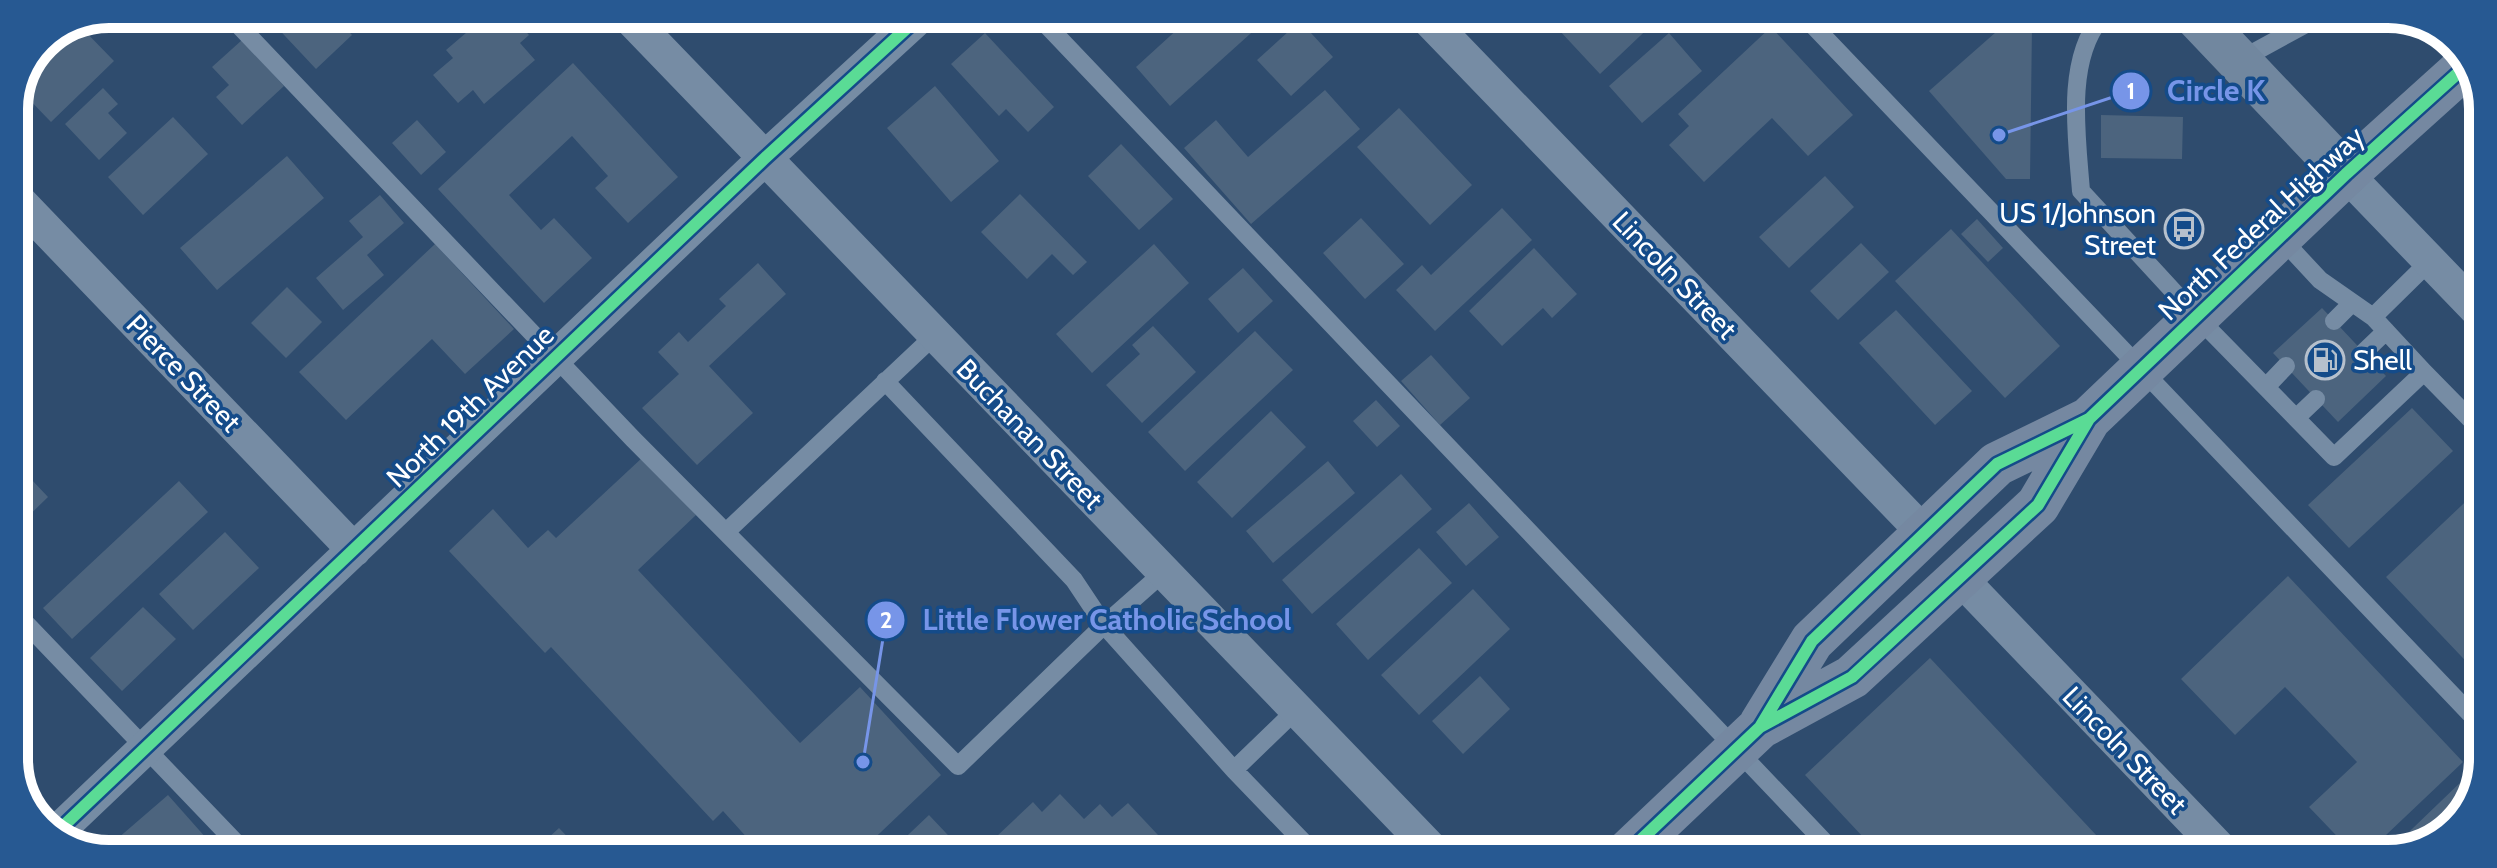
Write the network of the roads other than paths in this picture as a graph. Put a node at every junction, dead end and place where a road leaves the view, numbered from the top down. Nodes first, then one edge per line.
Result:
1 (241, 28) edge
2 (639, 28) edge
3 (907, 28) edge
4 (1050, 28) edge
5 (1437, 28) edge
6 (1815, 28) edge
7 (2093, 28) edge
8 (2207, 28) edge
9 (2298, 28) edge
10 (2238, 61) junction
11 (2459, 72) edge
12 (764, 159) junction
13 (2346, 174) junction
14 (28, 211) edge
15 (2280, 237) junction
16 (2430, 261) junction
17 (2469, 302) edge
18 (2352, 303) junction
19 (2197, 317) junction
20 (2373, 317) junction
21 (2334, 321) dead end
22 (2386, 331) junction
23 (935, 335) junction
24 (2364, 352) dead end
25 (555, 358) junction
26 (2286, 366) dead end
27 (2140, 370) junction
28 (2424, 372) junction
29 (885, 381) junction
30 (2266, 387) junction
31 (2316, 399) dead end
32 (2296, 418) junction
33 (2469, 418) edge
34 (2089, 419) junction
35 (726, 532) junction
36 (1924, 533) junction
37 (354, 550) junction
38 (1164, 572) junction
39 (1959, 577) junction
40 (1104, 625) junction
41 (28, 626) edge
42 (1296, 710) junction
43 (2469, 713) edge
44 (1748, 738) junction
45 (146, 748) junction
46 (1234, 770) junction
47 (64, 826) edge
48 (233, 840) edge
49 (1301, 840) edge
50 (1422, 840) edge
51 (1641, 840) edge
52 (1825, 840) edge
53 (2212, 840) edge

1 - 25 lane
2 - 12 street, Buchanan Street
3 - 12 street, North 19th Avenue
4 - 44 lane
5 - 36 street, Lincoln Street
6 - 27 lane
7 - 19 lane
8 - 10 street
9 - 10 lane
10 - 13 street
11 - 13 main road, North Federal Highway
12 - 23 street, Buchanan Street
12 - 25 street, North 19th Avenue
13 - 15 main road, North Federal Highway
13 - 16 street
14 - 37 street, Pierce Street
15 - 18 lane
15 - 19 main road, North Federal Highway
16 - 17 street
16 - 20 lane
18 - 20 lane
18 - 21 lane
19 - 27 main road, North Federal Highway
19 - 30 lane
20 - 22 lane
22 - 24 lane
22 - 28 lane
23 - 29 lane
23 - 38 street, Buchanan Street
25 - 35 lane
25 - 37 street, North 19th Avenue
26 - 30 lane
27 - 34 main road, North Federal Highway
27 - 43 lane
28 - 32 lane
28 - 33 lane
29 - 35 lane
29 - 40 lane
30 - 32 lane
31 - 32 lane
34 - 36 main road, North Federal Highway
34 - 39 main road, North Federal Highway
35 - 40 lane
36 - 44 main road, North Federal Highway
37 - 45 street, North 19th Avenue
38 - 40 lane
38 - 42 street, Buchanan Street
39 - 44 main road, North Federal Highway
39 - 53 street, Lincoln Street
40 - 46 lane
41 - 45 lane
42 - 46 lane
42 - 50 street, Buchanan Street
44 - 51 main road, North Federal Highway
44 - 52 lane
45 - 47 street, North 19th Avenue
45 - 48 lane
46 - 49 lane

